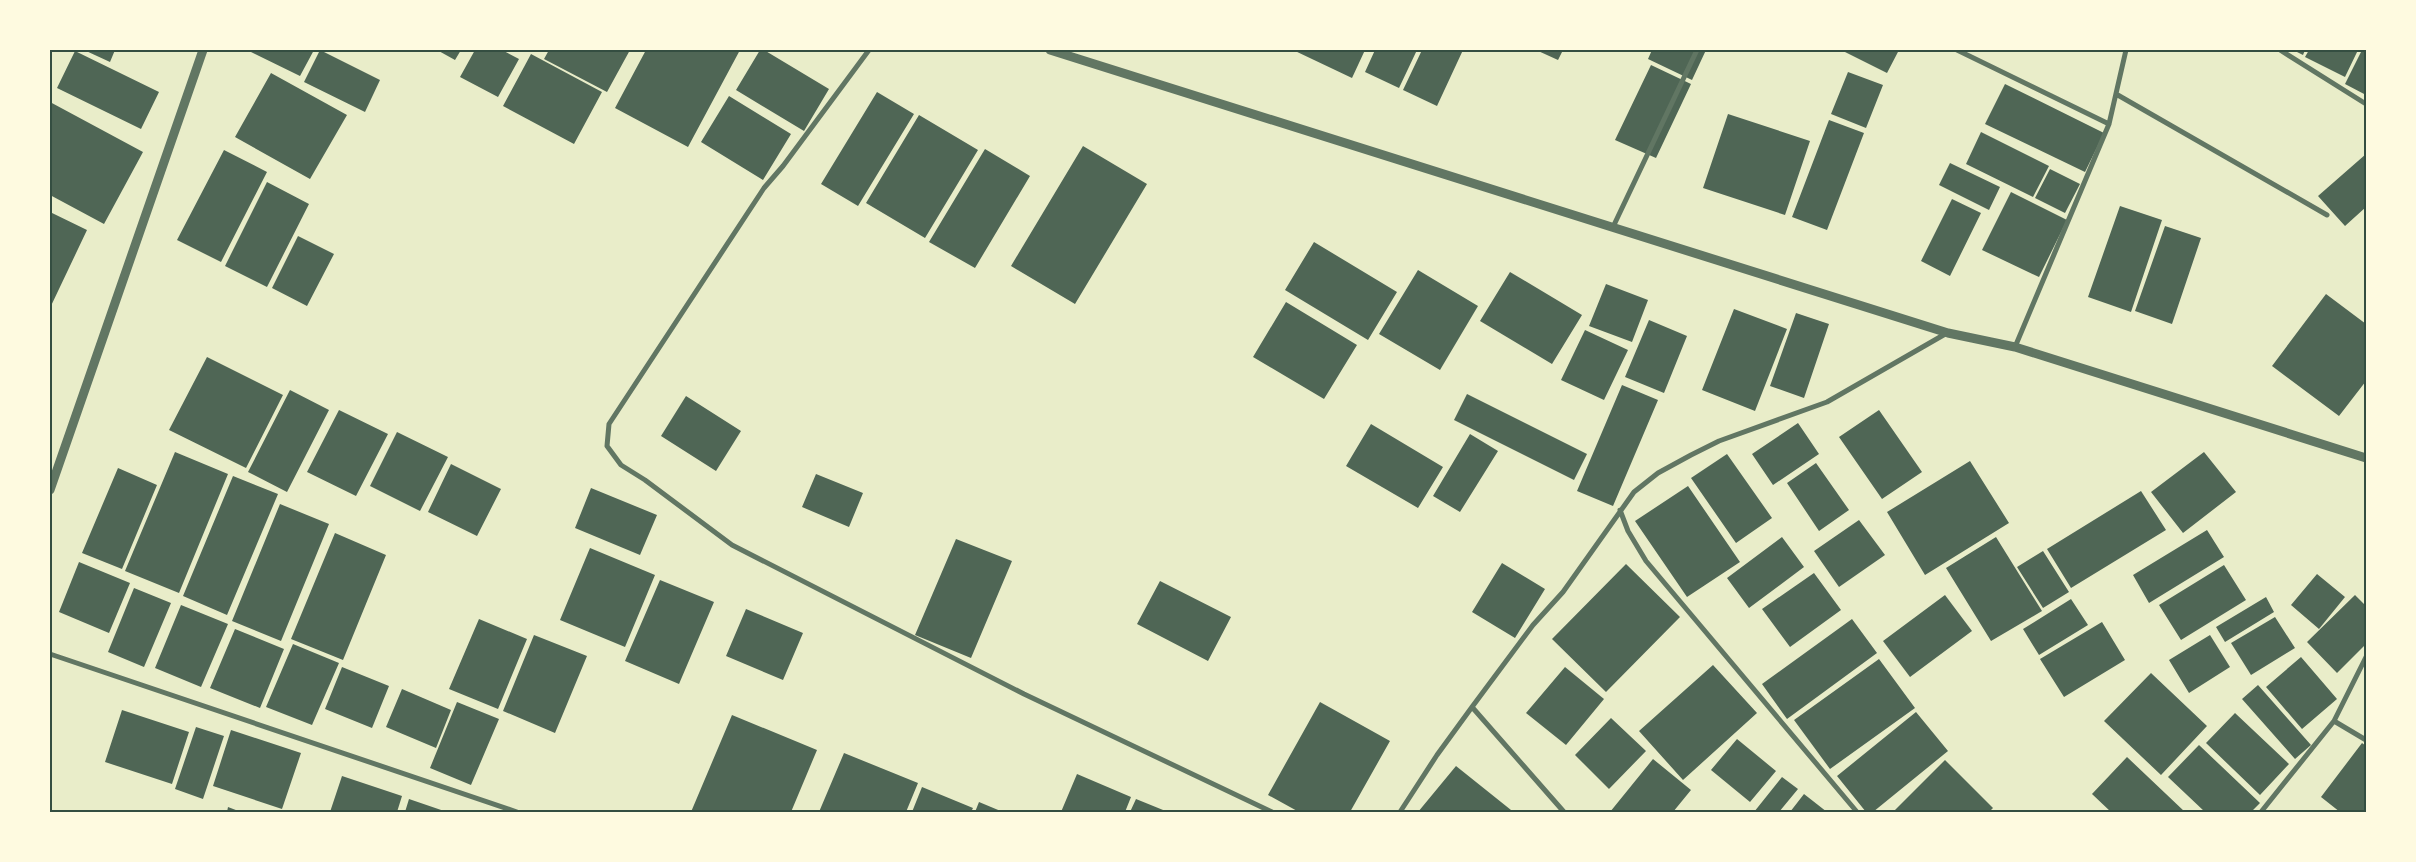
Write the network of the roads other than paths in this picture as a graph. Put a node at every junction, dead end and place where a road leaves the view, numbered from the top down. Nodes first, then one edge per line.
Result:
1 (203, 50) edge
2 (869, 50) edge
3 (1050, 50) edge
4 (1697, 50) edge
5 (1957, 50) edge
6 (2126, 50) edge
7 (2280, 50) edge
8 (2116, 94) junction
9 (2366, 104) edge
10 (2109, 124) junction
11 (2327, 215) dead end
12 (1613, 227) junction
13 (1948, 333) junction
14 (2015, 347) junction
15 (2366, 458) edge
16 (50, 490) edge
17 (1620, 510) junction
18 (50, 654) edge
19 (2366, 657) edge
20 (1472, 707) junction
21 (2334, 721) junction
22 (2366, 740) edge
23 (517, 812) edge
24 (1272, 812) edge
25 (1400, 812) edge
26 (1564, 812) edge
27 (1857, 812) edge
28 (2261, 812) edge

1 - 16 street
2 - 24 street
3 - 12 street
4 - 12 street
5 - 10 street
6 - 8 street
7 - 9 street
8 - 10 street
8 - 11 street
10 - 14 street
12 - 13 street
13 - 14 street
13 - 17 street
14 - 15 street
17 - 20 street
17 - 27 street
18 - 23 street
19 - 21 street
20 - 25 street
20 - 26 street
21 - 22 street
21 - 28 street

